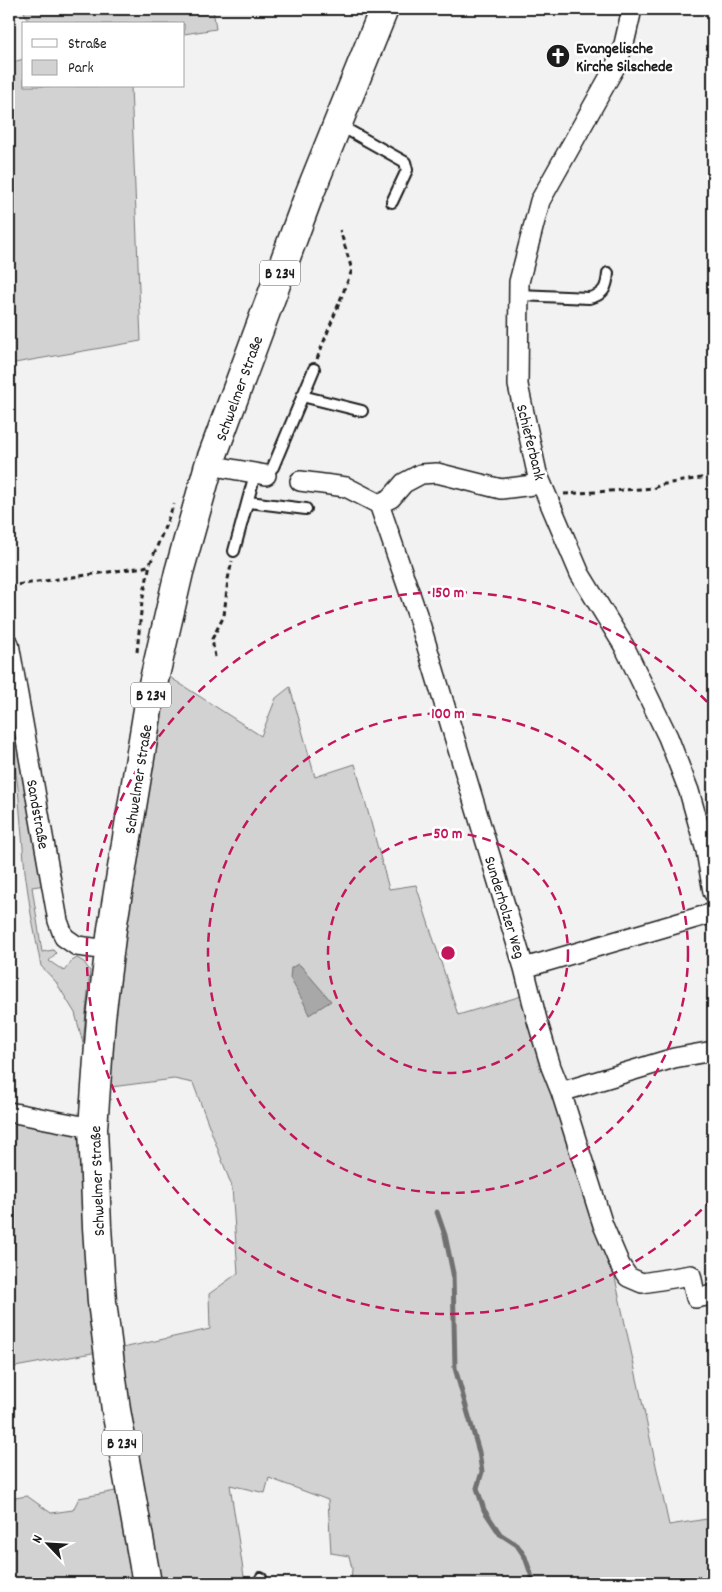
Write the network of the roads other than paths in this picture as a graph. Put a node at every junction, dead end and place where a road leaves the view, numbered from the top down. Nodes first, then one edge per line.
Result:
1 (384, 9) edge
2 (632, 9) edge
3 (337, 124) junction
4 (392, 202) dead end
5 (608, 274) dead end
6 (519, 295) junction
7 (314, 369) road end
8 (302, 396) junction
9 (362, 411) dead end
10 (210, 465) junction
11 (260, 474) junction
12 (300, 481) dead end
13 (544, 489) junction
14 (249, 502) junction
15 (379, 504) junction
16 (306, 509) dead end
17 (234, 551) road end
18 (9, 644) edge
19 (713, 892) edge
20 (713, 913) edge
21 (109, 950) junction
22 (524, 968) junction
23 (713, 1051) edge
24 (561, 1092) junction
25 (9, 1112) edge
26 (93, 1128) junction
27 (713, 1295) edge
28 (147, 1583) edge

1 - 3 main road, Schwelmer Straße / B 234
2 - 6 street, Schieferbank
3 - 4 lane
3 - 10 main road, Schwelmer Straße / B 234
5 - 6 lane
6 - 13 street, Schieferbank
7 - 8 lane
8 - 9 lane
8 - 11 lane
10 - 11 street
10 - 21 main road, Schwelmer Straße / B 234
11 - 14 lane
12 - 15 street
13 - 15 street
13 - 19 street, Schieferbank
14 - 16 lane
14 - 17 lane
15 - 22 street, Sunderholzer Weg
18 - 21 street, Sandstraße
20 - 22 street, Sunderholzer Weg
21 - 26 main road, Schwelmer Straße / B 234
22 - 24 street, Sunderholzer Weg
23 - 24 street
24 - 27 street, Sunderholzer Weg
25 - 26 street
26 - 28 main road, Schwelmer Straße / B 234

